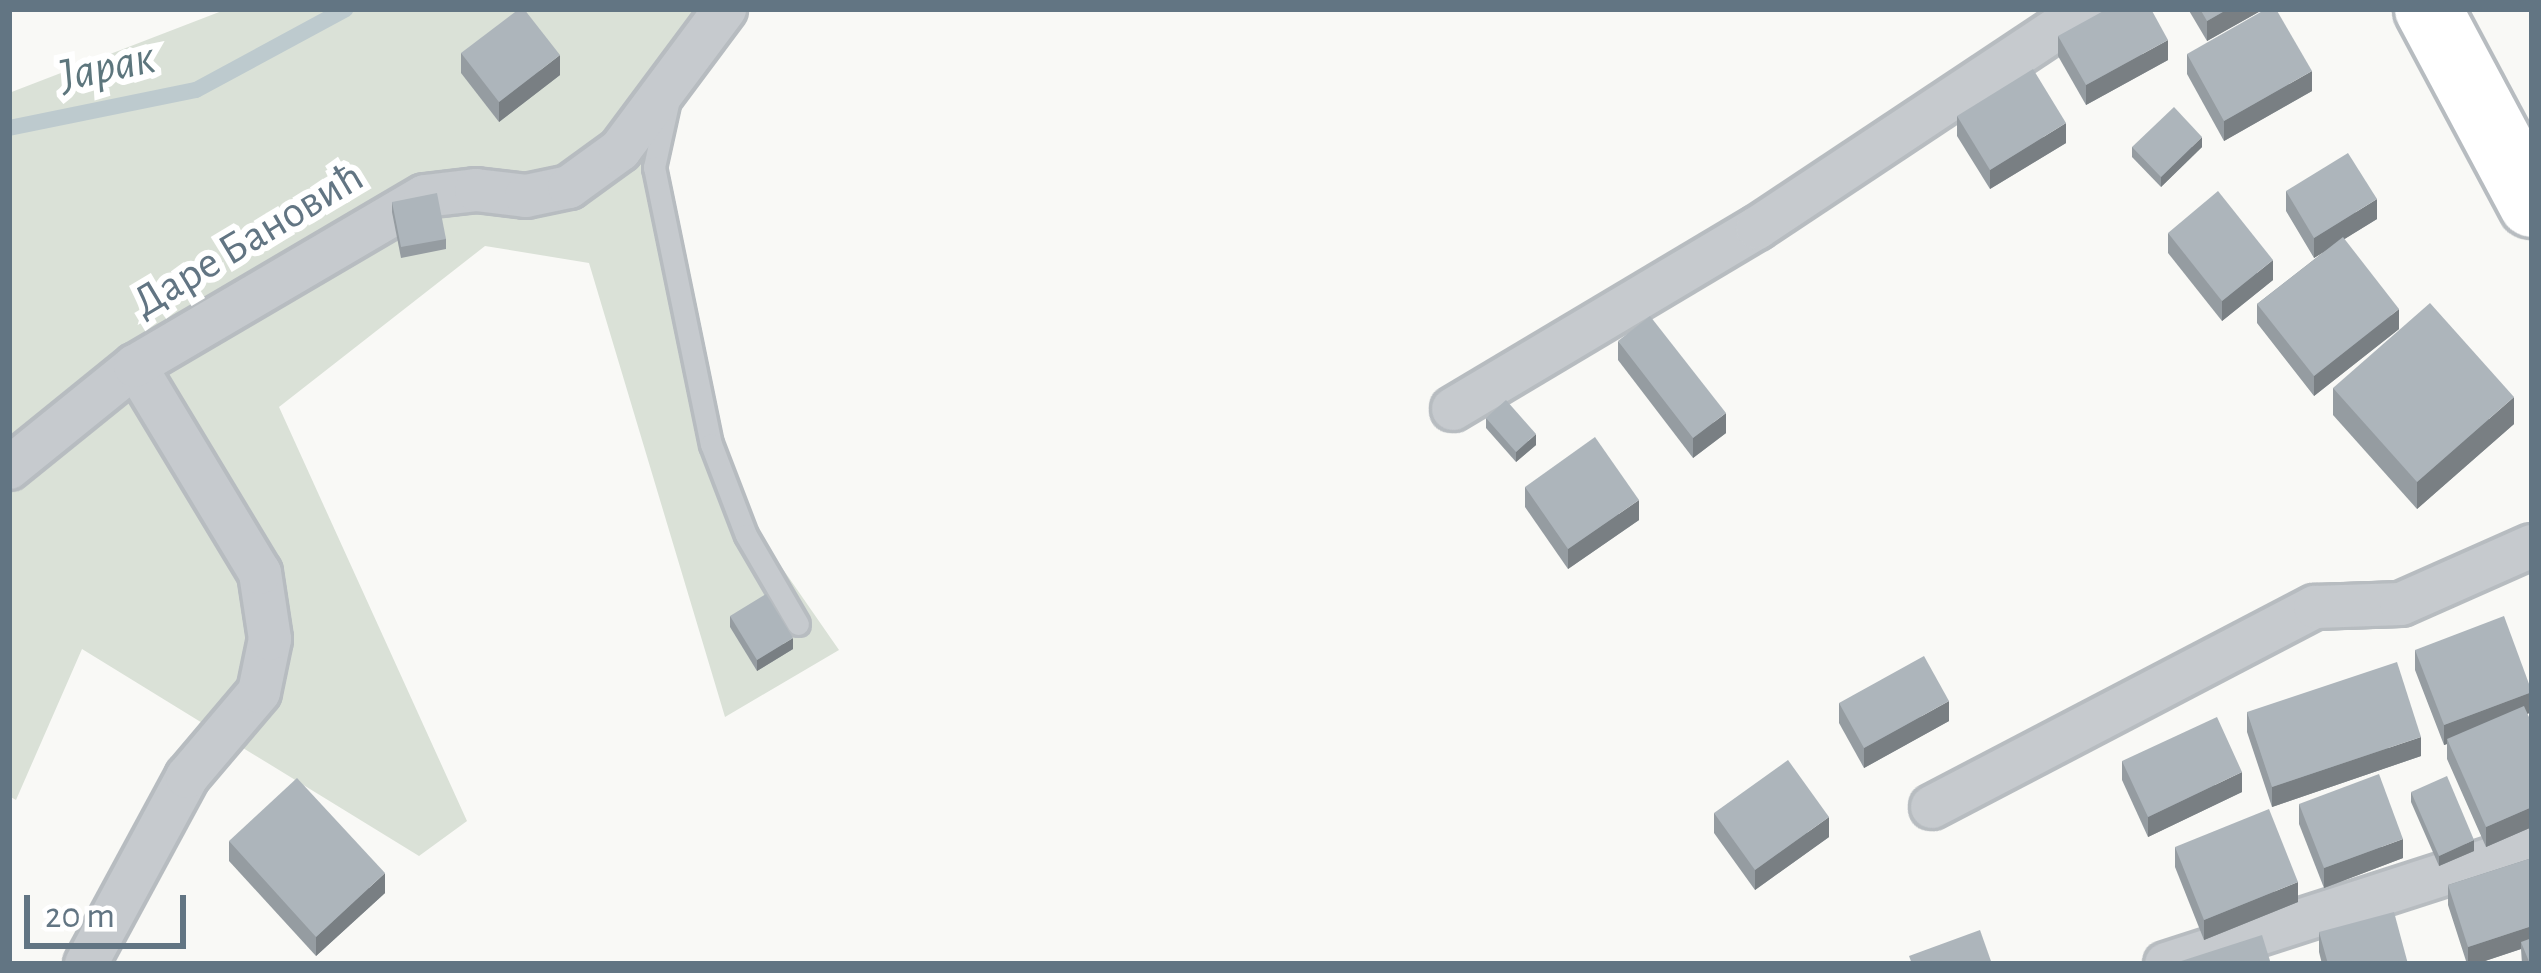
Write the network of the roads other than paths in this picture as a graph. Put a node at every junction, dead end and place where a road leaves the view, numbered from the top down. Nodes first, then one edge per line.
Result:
1 (725, 9) edge
2 (2086, 9) edge
3 (2428, 9) edge
4 (673, 81) junction
5 (2532, 204) edge
6 (135, 366) junction
7 (1453, 410) dead end
8 (9, 468) edge
9 (2532, 545) edge
10 (798, 623) dead end
11 (1932, 807) dead end
12 (2532, 846) edge
13 (86, 964) edge
14 (2166, 964) edge

1 - 4 street, Даре Бановић
2 - 7 street
3 - 5 main road
4 - 6 street, Даре Бановић
4 - 10 lane
6 - 8 street
6 - 13 street, Даре Бановић
9 - 11 street
12 - 14 street

